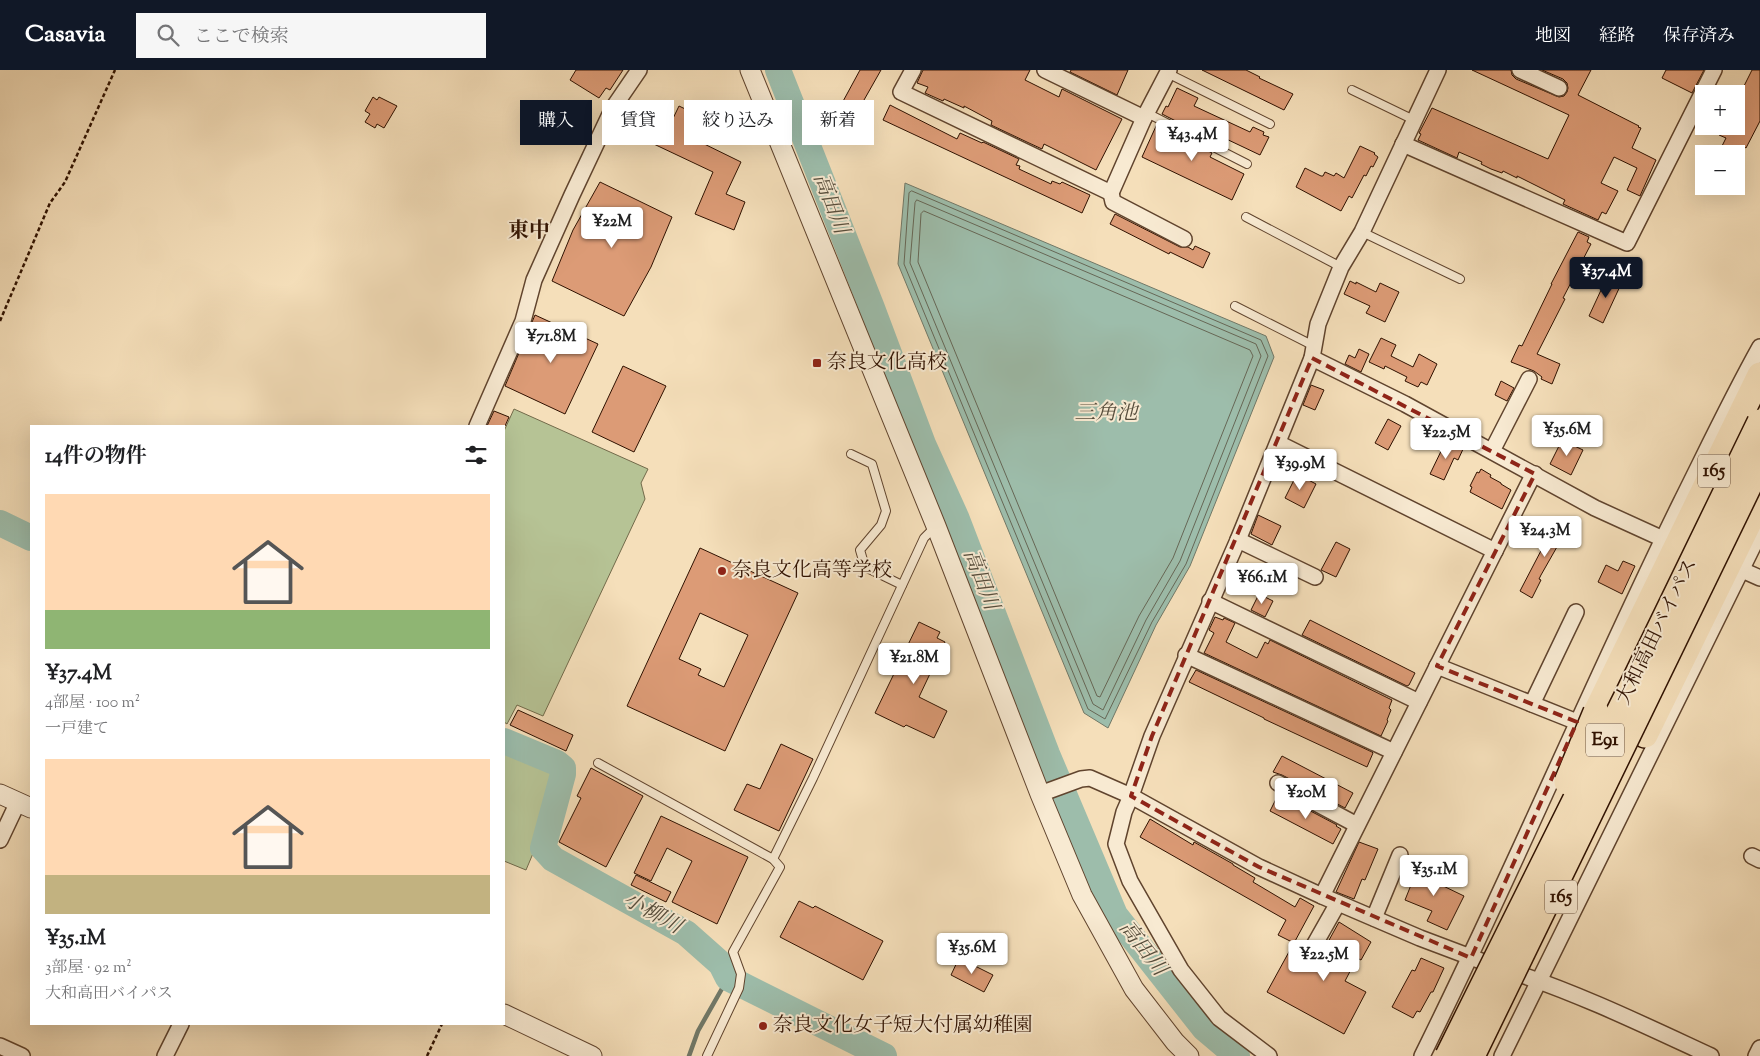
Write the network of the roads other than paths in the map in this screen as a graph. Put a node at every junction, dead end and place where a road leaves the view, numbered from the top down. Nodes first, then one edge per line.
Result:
1 (639, 70) edge
2 (750, 70) edge
3 (913, 70) edge
4 (1044, 70) edge
5 (1438, 70) edge
6 (1520, 70) edge
7 (1714, 70) edge
8 (1168, 71) edge
9 (1558, 88) dead end
10 (1352, 90) dead end
11 (1145, 116) junction
12 (1414, 120) junction
13 (1270, 124) dead end
14 (1403, 144) junction
15 (1247, 164) dead end
16 (1111, 193) junction
17 (1246, 217) dead end
18 (1362, 232) junction
19 (1184, 239) dead end
20 (1341, 267) junction
21 (1460, 279) dead end
22 (1235, 306) dead end
23 (1760, 347) edge
24 (1313, 352) junction
25 (1760, 375) edge
26 (1529, 379) dead end
27 (1760, 422) edge
28 (477, 425) edge
29 (1278, 443) junction
30 (1492, 451) junction
31 (851, 454) dead end
32 (1760, 463) edge
33 (1535, 474) junction
34 (1760, 500) edge
35 (936, 526) junction
36 (1760, 532) edge
37 (1238, 540) junction
38 (1668, 547) junction
39 (1495, 550) junction
40 (1732, 574) junction
41 (1315, 577) dead end
42 (1760, 578) edge
43 (902, 586) junction
44 (1210, 601) junction
45 (1576, 612) dead end
46 (1186, 655) junction
47 (1437, 666) junction
48 (1419, 702) junction
49 (1532, 704) junction
50 (1577, 722) junction
51 (1394, 752) junction
52 (598, 763) dead end
53 (1278, 783) dead end
54 (1045, 793) junction
55 (0, 794) edge
56 (1131, 796) junction
57 (24, 805) edge
58 (1358, 825) junction
59 (0, 840) edge
60 (1400, 855) dead end
61 (773, 859) junction
62 (1322, 896) junction
63 (1338, 903) junction
64 (1374, 918) junction
65 (1312, 949) dead end
66 (1471, 958) junction
67 (1487, 976) junction
68 (1539, 980) junction
69 (505, 1014) edge
70 (180, 1025) edge
71 (0, 1046) edge
72 (1760, 1048) edge
73 (22, 1056) edge
74 (164, 1056) edge
75 (592, 1056) edge
76 (707, 1056) edge
77 (1189, 1056) edge
78 (1268, 1056) edge
79 (1422, 1056) edge
80 (1448, 1056) edge
81 (1472, 1056) edge
82 (1502, 1056) edge
83 (1711, 1056) edge
84 (1756, 1056) edge

1 - 28 street
2 - 35 street
3 - 16 street
4 - 11 street
5 - 12 street
6 - 9 street
7 - 14 street
8 - 11 street
8 - 13 lane
10 - 12 lane
11 - 15 lane
11 - 16 street
12 - 14 street
14 - 18 street
16 - 19 street
17 - 20 lane
18 - 20 street
18 - 21 lane
20 - 24 street
22 - 24 lane
23 - 38 street
24 - 29 street
24 - 30 street
25 - 38 highway, 165
26 - 30 street
27 - 67 highway, 大和高田バイパス / E91, bridge
29 - 37 street
29 - 39 street
30 - 33 street
31 - 43 lane
32 - 81 highway, 大和高田バイパス / E91, bridge
33 - 38 street
33 - 39 street
34 - 40 highway, 165
35 - 43 lane
35 - 54 street
36 - 40 street
37 - 41 street
37 - 44 street
38 - 50 street
38 - 67 highway, 165, bridge
39 - 47 street
40 - 42 street
40 - 68 street
40 - 81 highway, 165, bridge
43 - 61 lane
44 - 46 street
44 - 48 street
45 - 49 street
46 - 51 street
46 - 56 street
47 - 48 street
47 - 49 street
48 - 51 street
49 - 50 street
50 - 66 street
51 - 58 street
52 - 61 lane
53 - 58 street
54 - 56 street
54 - 77 street
55 - 57 street
56 - 62 street
56 - 78 street
57 - 59 street
58 - 62 street
60 - 64 street
61 - 76 lane
62 - 63 street
63 - 64 street
63 - 65 street
64 - 66 street
66 - 68 street
66 - 79 street
67 - 80 highway, 大和高田バイパス / E91, bridge
68 - 82 street
68 - 83 street
69 - 75 street
70 - 74 street
71 - 73 street
72 - 84 street

